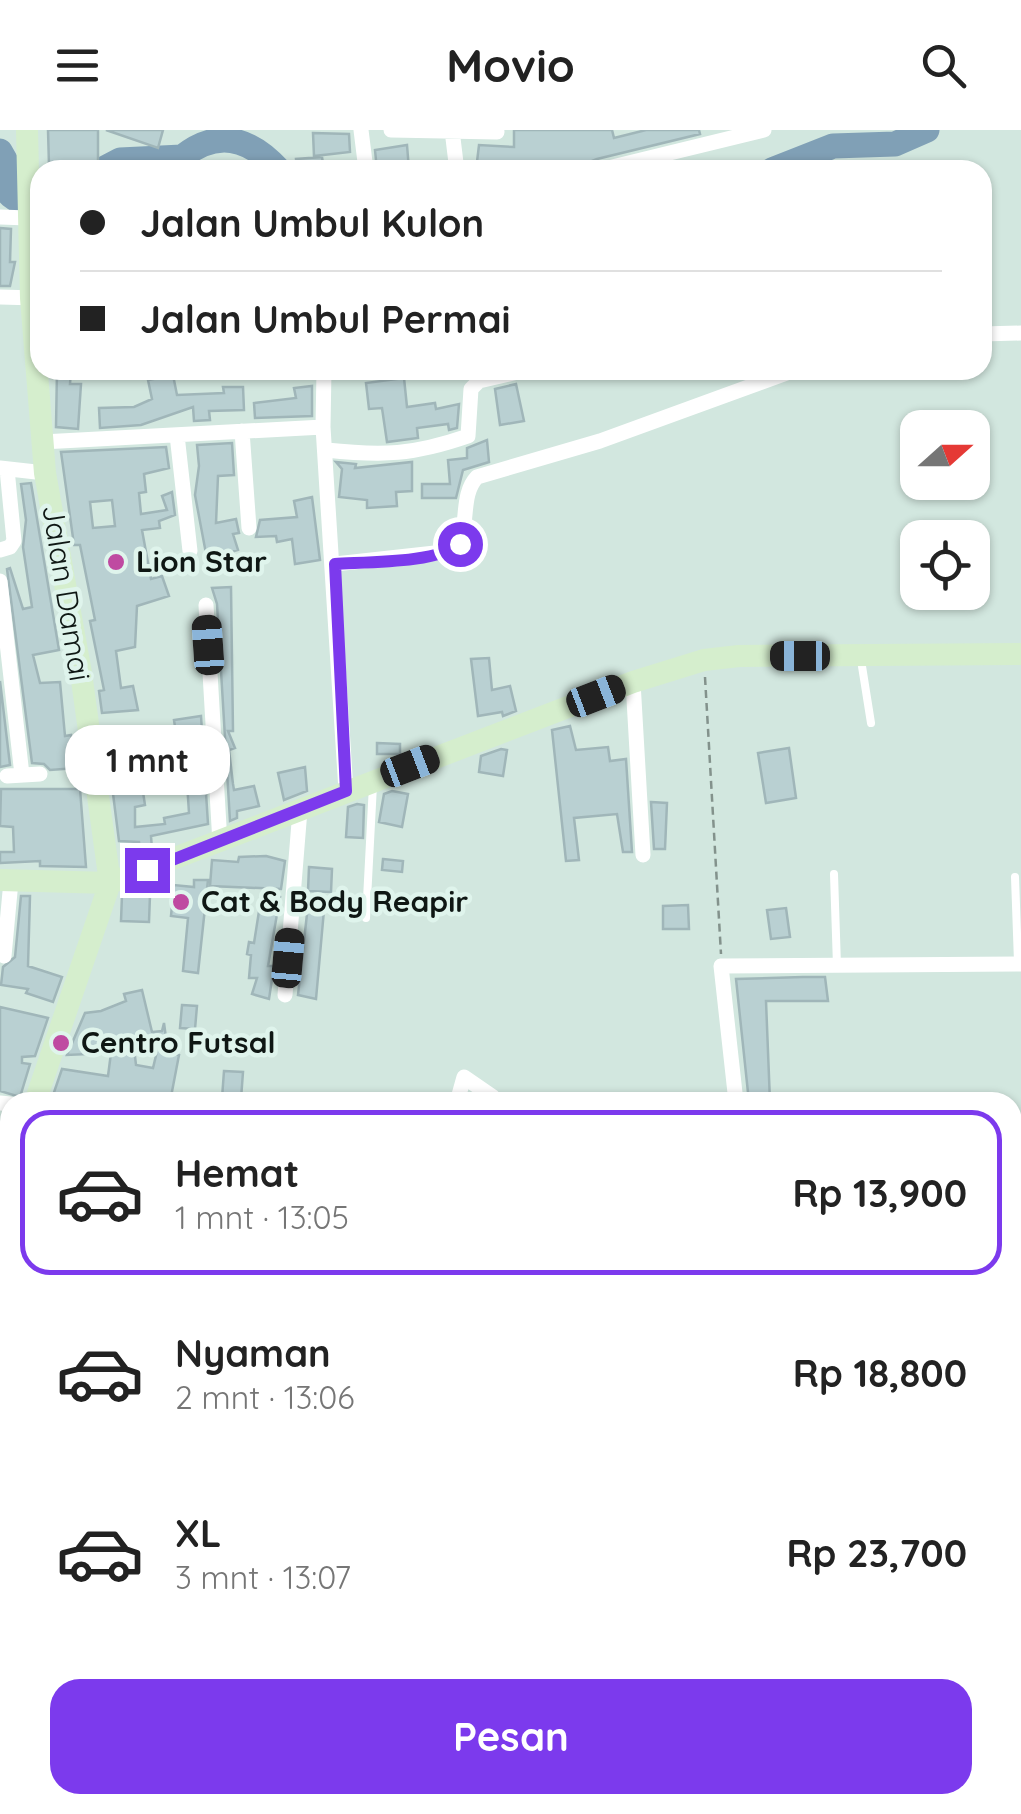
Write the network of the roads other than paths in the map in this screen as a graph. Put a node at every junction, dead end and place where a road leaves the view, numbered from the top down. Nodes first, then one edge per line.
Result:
1 (26, 130) edge
2 (361, 130) edge
3 (391, 130) edge
4 (764, 130) edge
5 (452, 132) edge
6 (497, 132) edge
7 (716, 135) edge
8 (365, 160) edge
9 (459, 160) edge
10 (633, 160) edge
11 (28, 205) junction
12 (0, 217) edge
13 (30, 228) edge
14 (0, 297) edge
15 (30, 298) edge
16 (1021, 333) edge
17 (992, 334) edge
18 (39, 380) edge
19 (324, 380) edge
20 (484, 380) edge
21 (767, 380) edge
22 (323, 427) junction
23 (242, 431) junction
24 (177, 435) junction
25 (42, 442) junction
26 (326, 450) junction
27 (4, 469) edge
28 (45, 474) junction
29 (249, 528) dead end
30 (0, 550) edge
31 (190, 552) dead end
32 (335, 564) junction
33 (0, 581) edge
34 (206, 605) dead end
35 (1021, 654) edge
36 (860, 656) junction
37 (633, 682) junction
38 (871, 723) dead end
39 (40, 774) dead end
40 (373, 780) junction
41 (346, 791) junction
42 (300, 810) junction
43 (220, 844) junction
44 (643, 855) dead end
45 (834, 874) dead end
46 (1014, 877) dead end
47 (6, 881) edge
48 (110, 883) junction
49 (366, 918) dead end
50 (4, 956) dead end
51 (1019, 964) edge
52 (837, 966) junction
53 (285, 995) dead end
54 (38, 1092) edge
55 (460, 1092) edge
56 (486, 1092) edge
57 (735, 1092) edge

1 - 11 main road, Jalan Damai
2 - 8 street
3 - 5 street
4 - 7 street
5 - 6 street
5 - 9 street
7 - 10 street
11 - 12 street
11 - 13 main road, Jalan Damai
14 - 15 street
16 - 17 street
18 - 25 main road, Jalan Damai
19 - 22 street
20 - 26 street
21 - 32 street
22 - 23 street
22 - 26 street
23 - 24 street
23 - 29 street
24 - 25 street
24 - 31 street
25 - 28 main road, Jalan Damai
26 - 32 street
27 - 28 street
27 - 30 street
28 - 48 main road, Jalan Damai
32 - 41 street
33 - 39 street
34 - 43 street
35 - 36 main road
36 - 37 main road
36 - 38 lane
37 - 40 main road
37 - 44 street
40 - 41 main road
40 - 49 lane
41 - 42 main road
42 - 43 main road
42 - 53 street
43 - 48 main road
45 - 52 lane
46 - 51 lane
47 - 48 main road
47 - 50 street
48 - 54 main road, Jalan Damai
51 - 52 street
52 - 57 street
55 - 56 street

